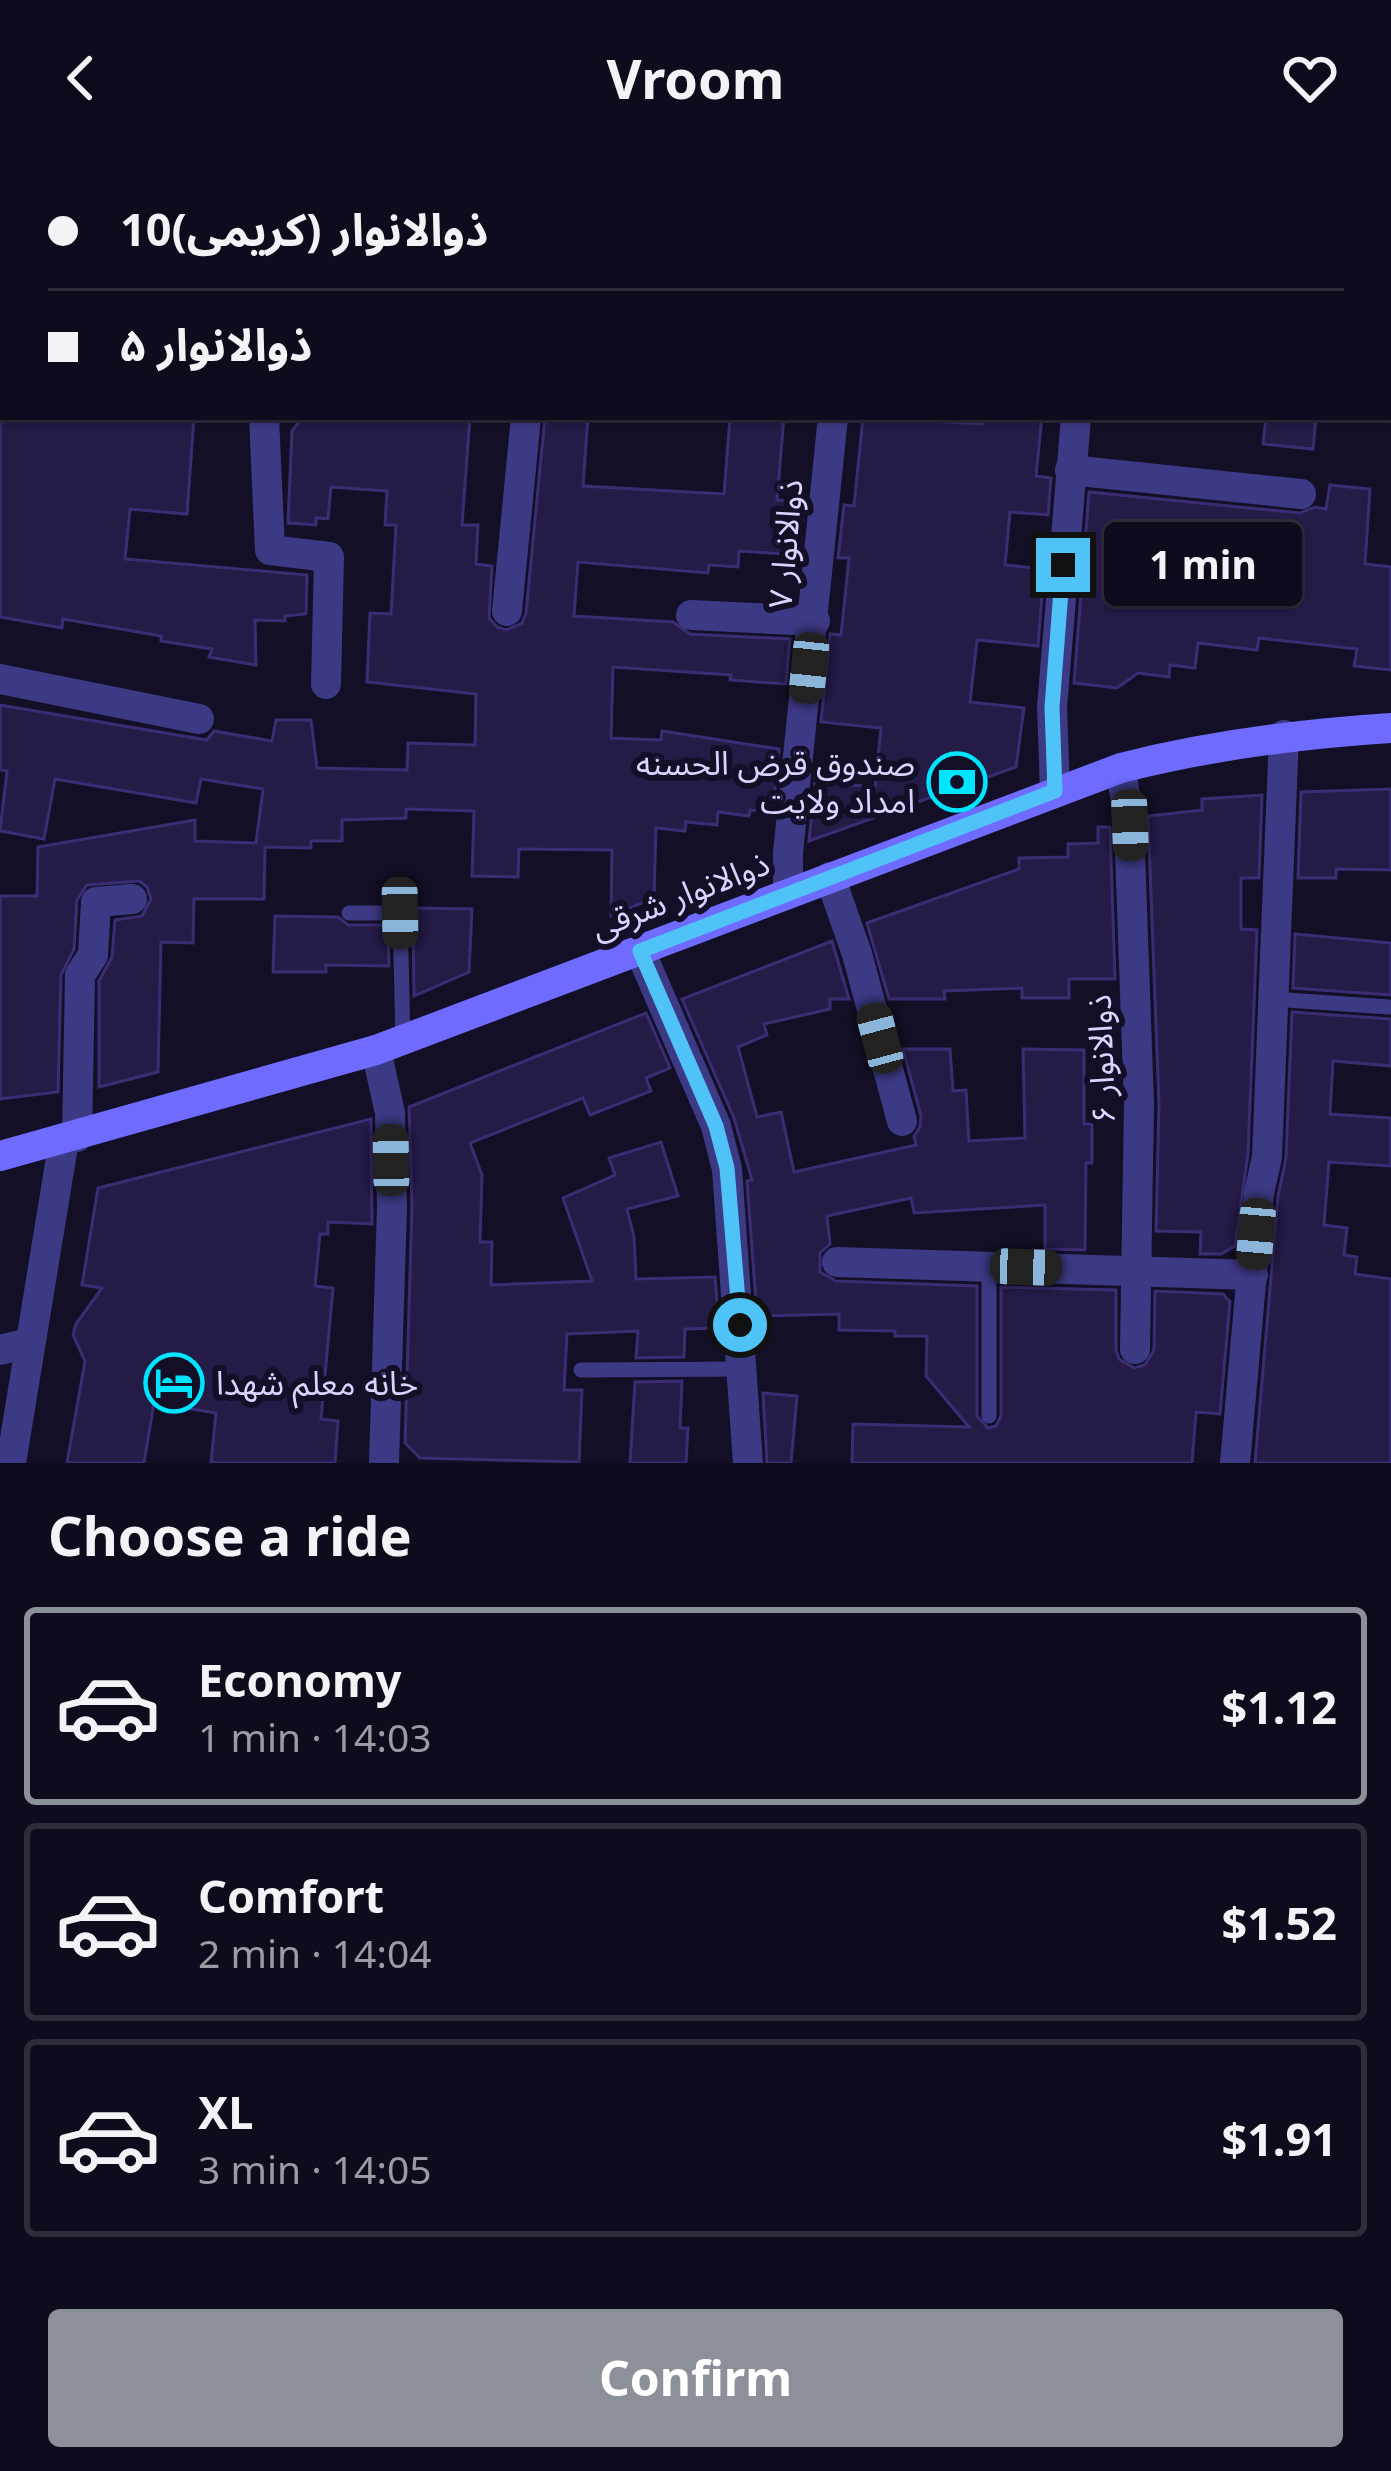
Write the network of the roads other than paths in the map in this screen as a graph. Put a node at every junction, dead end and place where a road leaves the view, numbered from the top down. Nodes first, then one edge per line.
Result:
1 (264, 420) edge
2 (526, 420) edge
3 (833, 420) edge
4 (1076, 420) edge
5 (1070, 470) junction
6 (1301, 494) dead end
7 (507, 611) dead end
8 (692, 615) dead end
9 (815, 621) junction
10 (0, 679) edge
11 (326, 684) dead end
12 (199, 719) dead end
13 (1391, 728) edge
14 (1283, 735) junction
15 (1120, 768) junction
16 (1055, 791) junction
17 (830, 877) junction
18 (788, 892) junction
19 (132, 899) dead end
20 (349, 913) dead end
21 (640, 951) junction
22 (1272, 998) junction
23 (1388, 1007) edge
24 (389, 1045) junction
25 (902, 1121) dead end
26 (70, 1138) junction
27 (0, 1156) edge
28 (837, 1262) dead end
29 (989, 1265) junction
30 (1138, 1271) junction
31 (1253, 1275) junction
32 (15, 1346) edge
33 (1135, 1349) dead end
34 (580, 1370) dead end
35 (744, 1370) junction
36 (989, 1416) dead end
37 (11, 1463) edge
38 (383, 1463) edge
39 (748, 1463) edge
40 (1235, 1463) edge

1 - 11 street
2 - 7 street
3 - 9 street, ذوالانوار ۷
4 - 5 street
5 - 6 street
5 - 16 street
8 - 9 street
9 - 18 street, ذوالانوار ۷
10 - 12 street
13 - 14 street, ذوالانوار شرقی
14 - 15 street, ذوالانوار شرقی
14 - 22 street
15 - 16 street, ذوالانوار شرقی
15 - 30 street, ذوالانوار ۶
16 - 17 street, ذوالانوار شرقی
17 - 18 street, ذوالانوار شرقی
17 - 25 street
18 - 21 street, ذوالانوار شرقی
19 - 26 street
20 - 24 lane
21 - 24 street, ذوالانوار شرقی
21 - 35 street
22 - 23 lane
22 - 31 street
24 - 26 street, ذوالانوار شرقی
24 - 38 street
26 - 27 street, ذوالانوار شرقی
26 - 32 street
28 - 29 street
29 - 30 street
29 - 36 lane
30 - 31 street
30 - 33 street, ذوالانوار ۶
31 - 40 street
32 - 37 street
34 - 35 lane
35 - 39 street

